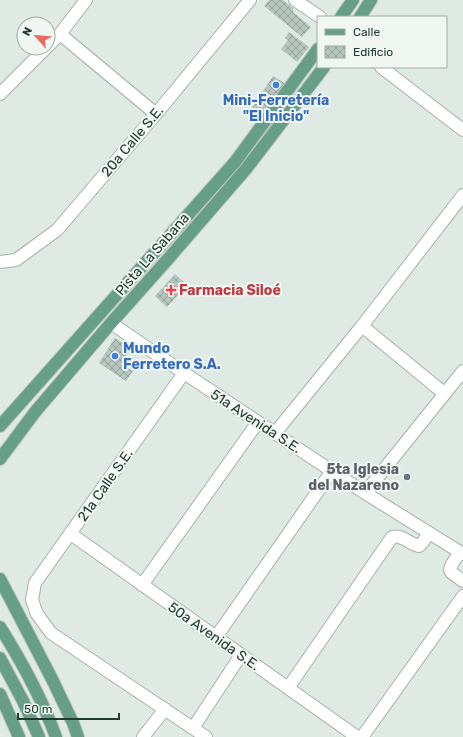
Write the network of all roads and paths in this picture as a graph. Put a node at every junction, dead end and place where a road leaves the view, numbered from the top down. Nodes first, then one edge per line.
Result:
1 (86, 0) edge
2 (250, 0) edge
3 (295, 0) edge
4 (353, 0) edge
5 (371, 0) edge
6 (319, 16) edge
7 (342, 16) edge
8 (361, 16) edge
9 (60, 34) junction
10 (56, 38) edge
11 (317, 50) edge
12 (38, 56) edge
13 (323, 68) edge
14 (383, 68) edge
15 (0, 94) edge
16 (156, 114) junction
17 (463, 130) edge
18 (463, 195) edge
19 (0, 262) edge
20 (111, 323) junction
21 (362, 326) junction
22 (463, 371) edge
23 (184, 374) junction
24 (445, 394) junction
25 (258, 422) junction
26 (0, 426) edge
27 (275, 434) junction
28 (0, 459) edge
29 (332, 471) junction
30 (365, 493) junction
31 (429, 533) junction
32 (71, 534) junction
33 (461, 553) edge
34 (0, 579) edge
35 (463, 581) edge
36 (142, 585) junction
37 (463, 596) edge
38 (0, 627) edge
39 (216, 637) junction
40 (241, 655) junction
41 (0, 658) edge
42 (288, 688) junction
43 (0, 694) edge
44 (165, 709) junction
45 (193, 728) junction
46 (19, 737) edge
47 (39, 737) edge
48 (56, 737) edge
49 (78, 737) edge
50 (143, 737) edge
51 (206, 737) edge
52 (357, 737) edge
53 (362, 737) edge

1 - 9 street
2 - 16 street, 20a Calle S.E.
3 - 6 street
4 - 7 main road
5 - 8 main road
9 - 10 street
9 - 16 street
11 - 26 main road, Pista La Sabana
12 - 15 street
13 - 20 main road, Pista La Sabana
14 - 17 street
16 - 19 street, 20a Calle S.E.
18 - 21 street
20 - 23 street, 51a Avenida S.E.
20 - 28 main road, Pista La Sabana
21 - 24 street
21 - 27 street
22 - 24 street
23 - 25 street, 51a Avenida S.E.
23 - 32 street, 21a Calle S.E.
24 - 30 street
25 - 27 street, 51a Avenida S.E.
25 - 36 street
27 - 29 street, 51a Avenida S.E.
29 - 30 street, 51a Avenida S.E.
29 - 39 street
30 - 31 street, 51a Avenida S.E.
31 - 33 street, 51a Avenida S.E.
31 - 42 street
32 - 36 street, 50a Avenida S.E.
32 - 44 street, 21a Calle S.E.
33 - 35 street
34 - 49 main road
36 - 39 street, 50a Avenida S.E.
37 - 53 street
38 - 48 main road
39 - 40 street, 50a Avenida S.E.
40 - 42 street, 50a Avenida S.E.
40 - 45 street
41 - 47 main road
42 - 52 street, 50a Avenida S.E.
43 - 46 main road
44 - 45 street
44 - 50 street
45 - 51 street

